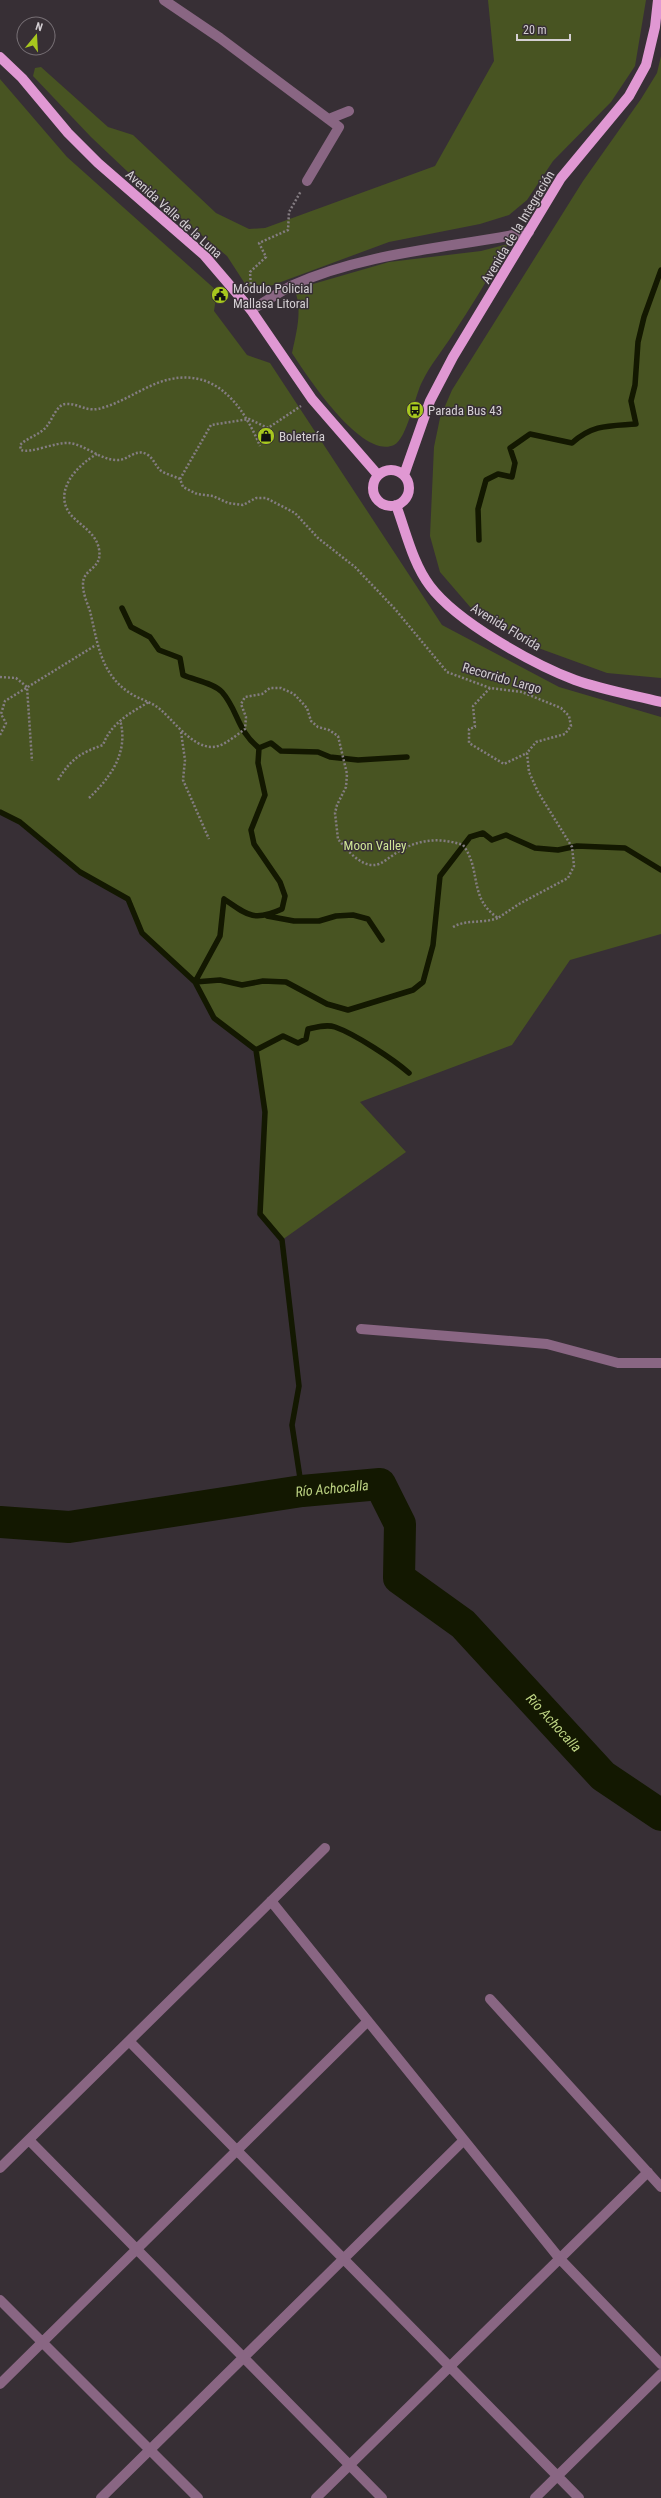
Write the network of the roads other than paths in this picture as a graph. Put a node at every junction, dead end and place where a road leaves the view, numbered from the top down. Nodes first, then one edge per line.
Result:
1 (164, 0) edge
2 (658, 0) edge
3 (0, 57) edge
4 (349, 111) dead end
5 (329, 119) junction
6 (307, 180) road end
7 (529, 232) junction
8 (251, 310) junction
9 (378, 475) junction
10 (404, 475) junction
11 (396, 505) junction
12 (661, 702) edge
13 (361, 1329) dead end
14 (661, 1363) edge
15 (326, 1848) dead end
16 (271, 1901) junction
17 (490, 1999) dead end
18 (368, 2021) junction
19 (129, 2041) junction
20 (29, 2140) junction
21 (464, 2140) junction
22 (236, 2151) junction
23 (0, 2168) edge
24 (648, 2172) junction
25 (661, 2187) edge
26 (137, 2249) junction
27 (560, 2258) junction
28 (344, 2259) junction
29 (0, 2300) edge
30 (42, 2342) junction
31 (243, 2358) junction
32 (661, 2364) edge
33 (450, 2367) junction
34 (661, 2374) edge
35 (0, 2384) edge
36 (150, 2450) junction
37 (349, 2465) junction
38 (557, 2476) junction
39 (102, 2498) edge
40 (198, 2498) edge
41 (316, 2498) edge
42 (382, 2498) edge
43 (535, 2498) edge
44 (579, 2498) edge

1 - 5 street
2 - 7 main road, Avenida de la Integración
3 - 8 main road, Avenida Valle de la Luna
4 - 5 street
5 - 6 street
7 - 8 street
7 - 10 main road, Avenida de la Integración
8 - 9 main road, Avenida Valle de la Luna
9 - 10 main road
9 - 11 main road
10 - 11 main road
11 - 12 main road, Avenida Florida
13 - 14 street
15 - 16 street
16 - 18 street
16 - 19 street
17 - 24 street
18 - 21 street
18 - 22 street
19 - 20 street
19 - 22 street
20 - 23 street
20 - 26 street
21 - 27 street
21 - 28 street
22 - 26 street
22 - 28 street
24 - 25 street
24 - 27 street
26 - 30 street
26 - 31 street
27 - 32 street
27 - 33 street
28 - 31 street
28 - 33 street
29 - 30 street
30 - 35 street
30 - 36 street
31 - 36 street
31 - 37 street
33 - 37 street
33 - 38 street
34 - 38 street
36 - 39 street
36 - 40 street
37 - 41 street
37 - 42 street
38 - 43 street
38 - 44 street

